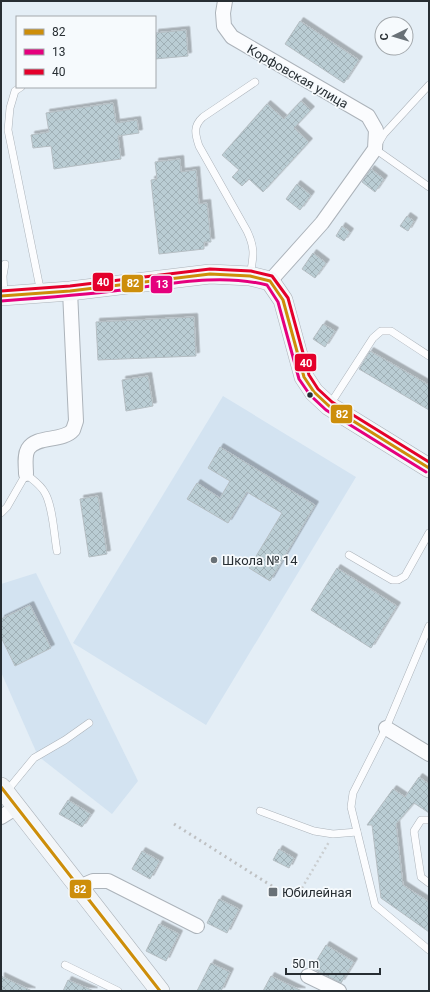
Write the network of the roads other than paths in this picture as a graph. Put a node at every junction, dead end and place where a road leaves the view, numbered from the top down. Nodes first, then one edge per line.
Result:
1 (225, 1) edge
2 (256, 82) dead end
3 (429, 86) edge
4 (19, 88) edge
5 (375, 149) junction
6 (429, 187) edge
7 (5, 264) dead end
8 (250, 276) junction
9 (270, 281) junction
10 (70, 291) junction
11 (41, 293) junction
12 (2, 296) edge
13 (429, 356) edge
14 (329, 406) junction
15 (429, 468) edge
16 (26, 474) junction
17 (1, 513) edge
18 (429, 533) edge
19 (57, 551) dead end
20 (348, 555) dead end
21 (428, 631) edge
22 (89, 723) dead end
23 (386, 728) junction
24 (429, 754) edge
25 (8, 795) edge
26 (260, 811) dead end
27 (1, 817) edge
28 (429, 820) edge
29 (356, 832) junction
30 (429, 883) edge
31 (79, 887) junction
32 (197, 926) dead end
33 (429, 950) edge
34 (65, 964) dead end
35 (308, 976) dead end
36 (118, 991) edge
37 (160, 991) edge
38 (339, 991) edge

1 - 5 street, Корфовская улица
2 - 8 lane
3 - 5 lane
4 - 11 lane
5 - 6 lane
5 - 9 street
7 - 12 lane
8 - 9 street
8 - 10 street
9 - 14 street
10 - 11 street
10 - 16 street
11 - 12 street
13 - 14 lane
14 - 15 street
16 - 17 lane
16 - 19 lane
18 - 20 lane
21 - 23 lane
22 - 25 lane
23 - 24 street
23 - 29 lane
25 - 27 street
25 - 31 street
26 - 29 lane
28 - 30 lane
29 - 33 lane
31 - 32 street
31 - 37 street
34 - 36 lane
35 - 38 street

